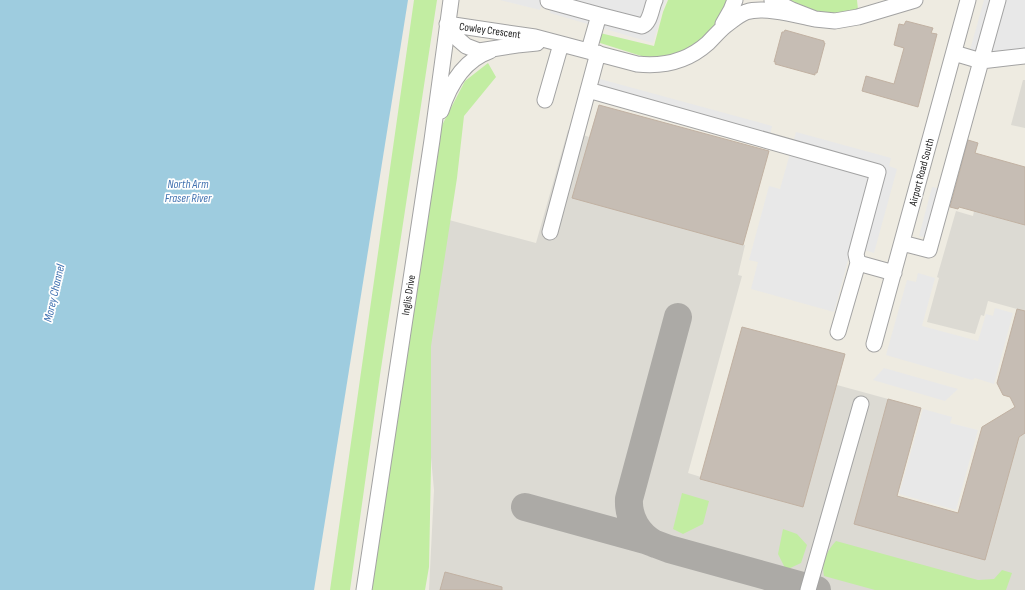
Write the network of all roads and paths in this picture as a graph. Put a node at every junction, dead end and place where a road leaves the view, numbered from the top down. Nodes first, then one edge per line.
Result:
1 (451, 0) edge
2 (549, 0) edge
3 (655, 0) edge
4 (735, 0) edge
5 (772, 0) edge
6 (915, 0) edge
7 (968, 0) edge
8 (998, 0) edge
9 (868, 7) edge
10 (599, 15) junction
11 (815, 19) junction
12 (447, 24) junction
13 (718, 31) junction
14 (559, 43) junction
15 (494, 49) junction
16 (593, 52) junction
17 (954, 53) junction
18 (1025, 56) edge
19 (981, 61) junction
20 (588, 90) junction
21 (546, 100) dead end
22 (432, 140) junction
23 (550, 232) dead end
24 (902, 243) junction
25 (858, 263) junction
26 (894, 273) junction
27 (838, 332) dead end
28 (874, 344) dead end
29 (861, 404) dead end
30 (364, 590) edge
31 (808, 590) edge

1 - 12 street, Inglis Drive
2 - 10 street
3 - 10 street
4 - 13 street
5 - 11 street
6 - 9 street
7 - 17 street, Airport Road South
8 - 19 street
9 - 11 street
10 - 16 street
11 - 13 street
12 - 14 street, Cowley Crescent
12 - 15 street, Cowley Crescent
12 - 22 street, Inglis Drive
13 - 16 street, Cowley Crescent
14 - 15 street, Cowley Crescent
14 - 16 street, Cowley Crescent
14 - 21 street
15 - 22 street
16 - 20 street
17 - 19 street
17 - 24 street, Airport Road South
18 - 19 street
19 - 24 street
20 - 23 street
20 - 25 street
22 - 30 street, Inglis Drive
24 - 26 street, Airport Road South
25 - 26 street
25 - 27 street
26 - 28 street, Airport Road South
29 - 31 street

